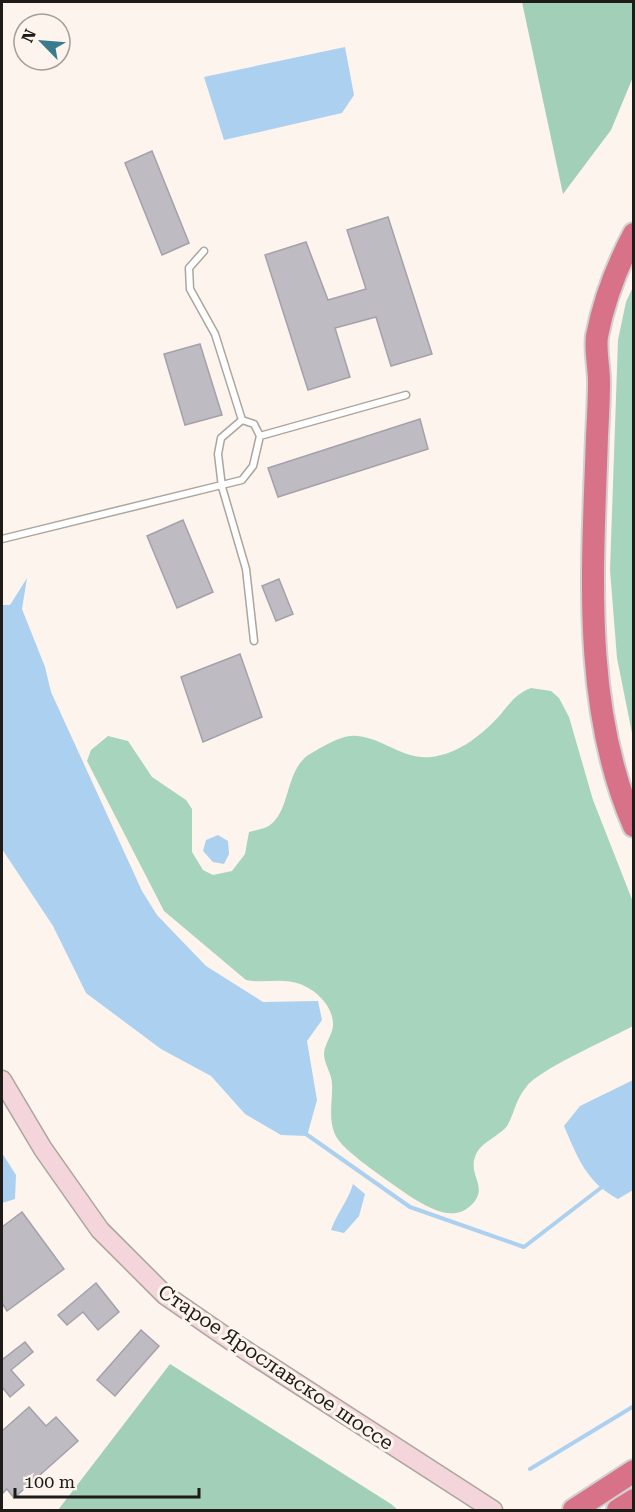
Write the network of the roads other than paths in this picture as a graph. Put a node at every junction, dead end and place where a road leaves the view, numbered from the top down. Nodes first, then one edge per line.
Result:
1 (633, 234) edge
2 (204, 251) dead end
3 (633, 268) edge
4 (599, 382) junction
5 (406, 395) dead end
6 (242, 420) junction
7 (260, 436) junction
8 (222, 487) junction
9 (2, 539) edge
10 (254, 641) dead end
11 (633, 826) edge
12 (2, 1084) edge
13 (633, 1471) edge
14 (633, 1500) edge
15 (493, 1510) edge
16 (574, 1510) edge
17 (618, 1510) edge

1 - 4 highway
2 - 6 lane
3 - 4 highway
4 - 11 highway
5 - 7 lane
6 - 7 lane
6 - 8 lane
7 - 8 lane
8 - 9 lane
8 - 10 lane
12 - 15 main road, Старое Ярославское шоссе
13 - 16 highway
14 - 17 highway

